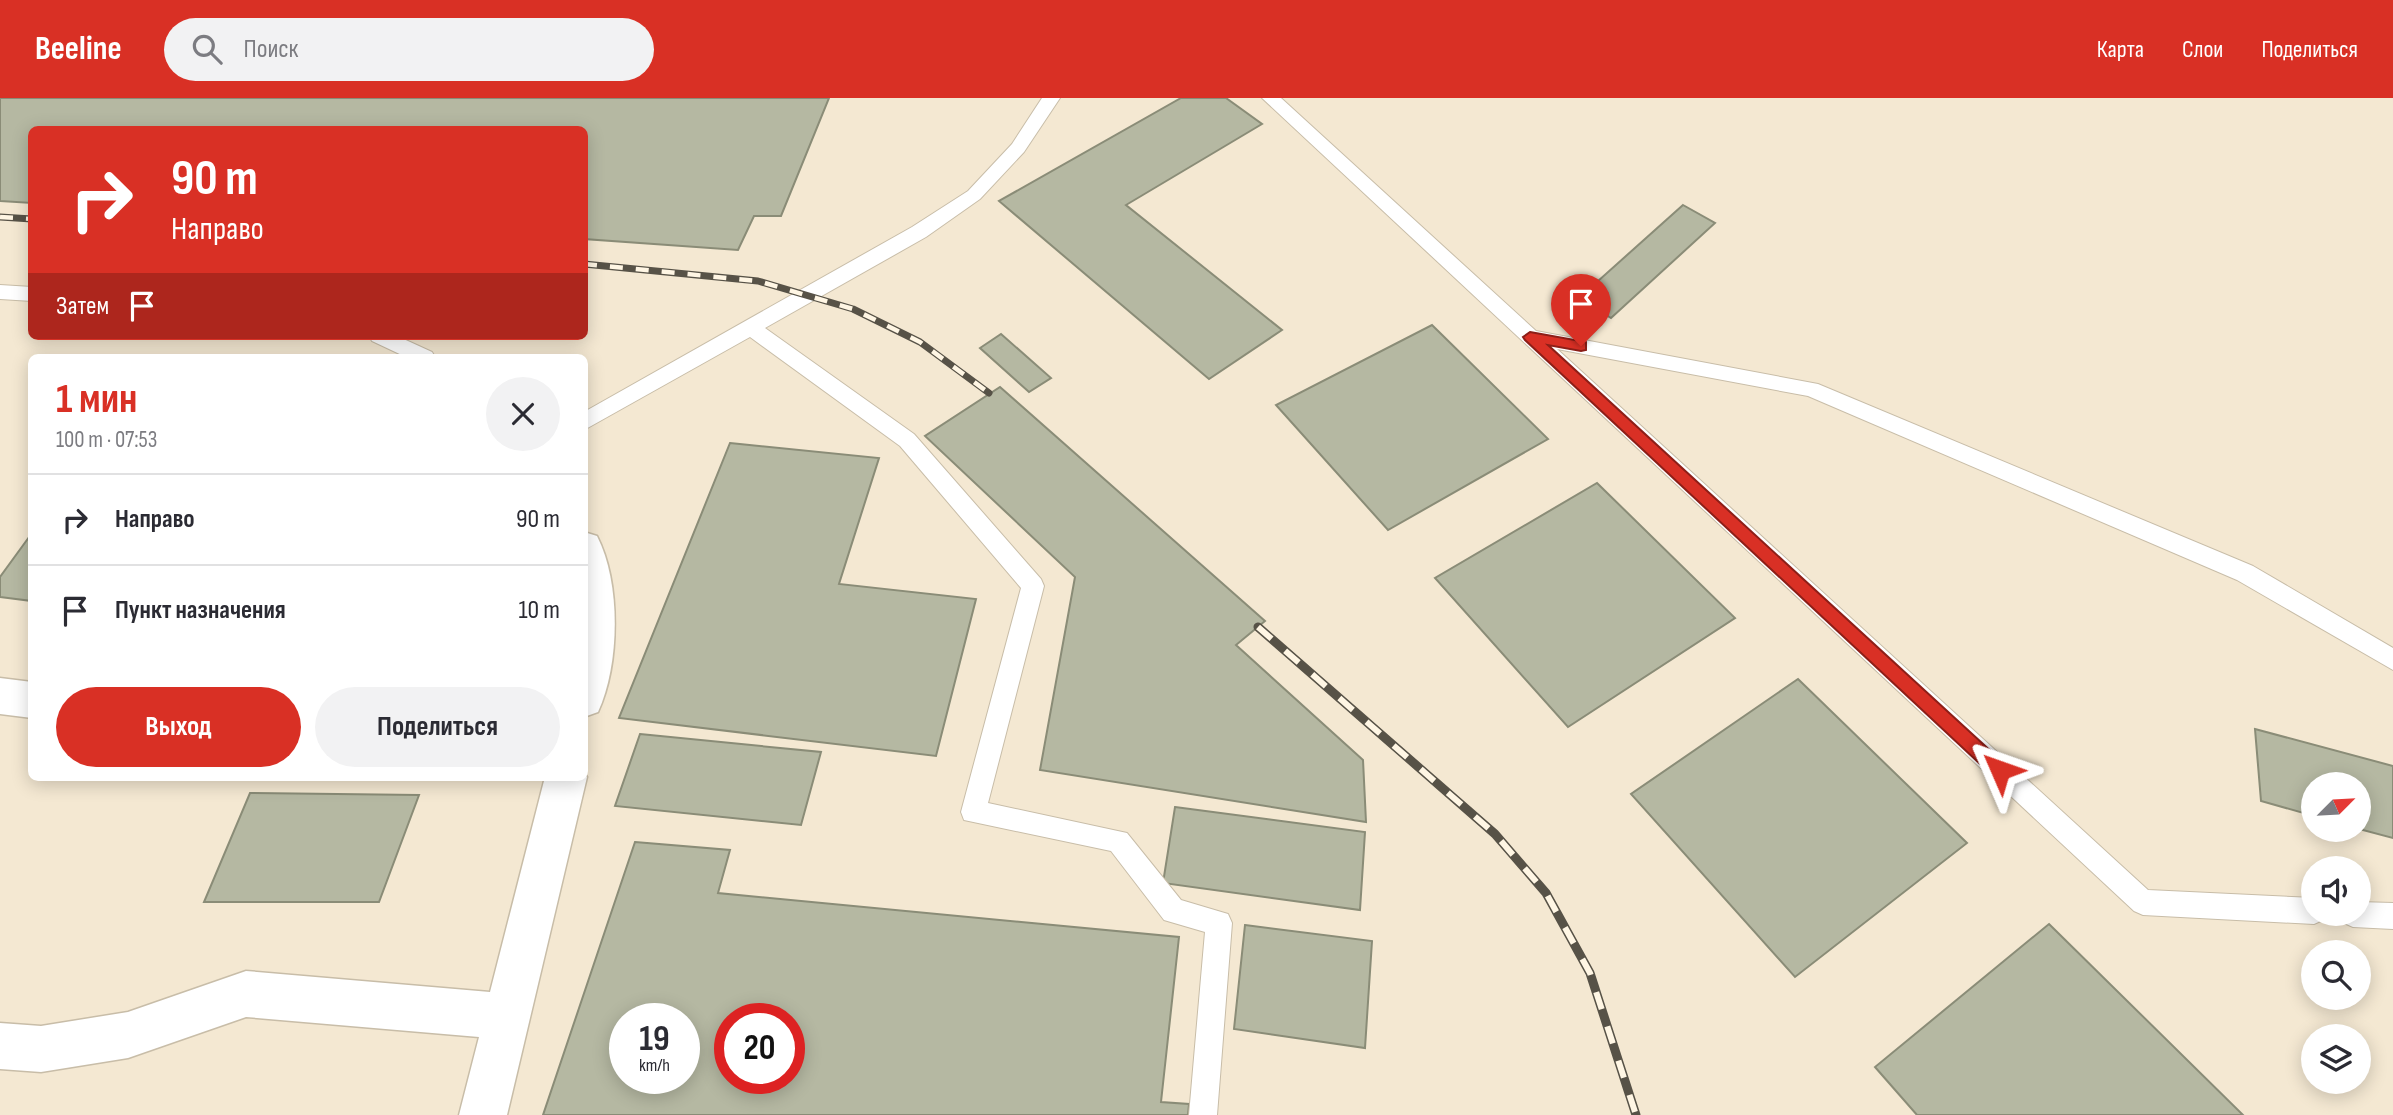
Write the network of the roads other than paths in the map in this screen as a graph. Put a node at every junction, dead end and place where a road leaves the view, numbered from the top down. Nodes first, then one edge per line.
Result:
1 (1051, 98) edge
2 (1271, 98) edge
3 (0, 292) edge
4 (28, 294) edge
5 (751, 328) junction
6 (1530, 337) junction
7 (388, 340) edge
8 (418, 354) edge
9 (588, 420) edge
10 (588, 562) edge
11 (2393, 660) edge
12 (588, 683) edge
13 (0, 696) edge
14 (28, 700) edge
15 (565, 781) edge
16 (2301, 910) edge
17 (2371, 915) edge
18 (2393, 916) edge
19 (509, 1017) junction
20 (0, 1046) edge
21 (483, 1115) edge
22 (1203, 1115) edge

1 - 5 lane
2 - 6 lane
3 - 4 lane
5 - 9 lane
5 - 22 lane
6 - 11 lane
6 - 16 lane
7 - 8 lane
10 - 12 street
13 - 14 street
15 - 19 street
17 - 18 lane
19 - 20 street
19 - 21 street

